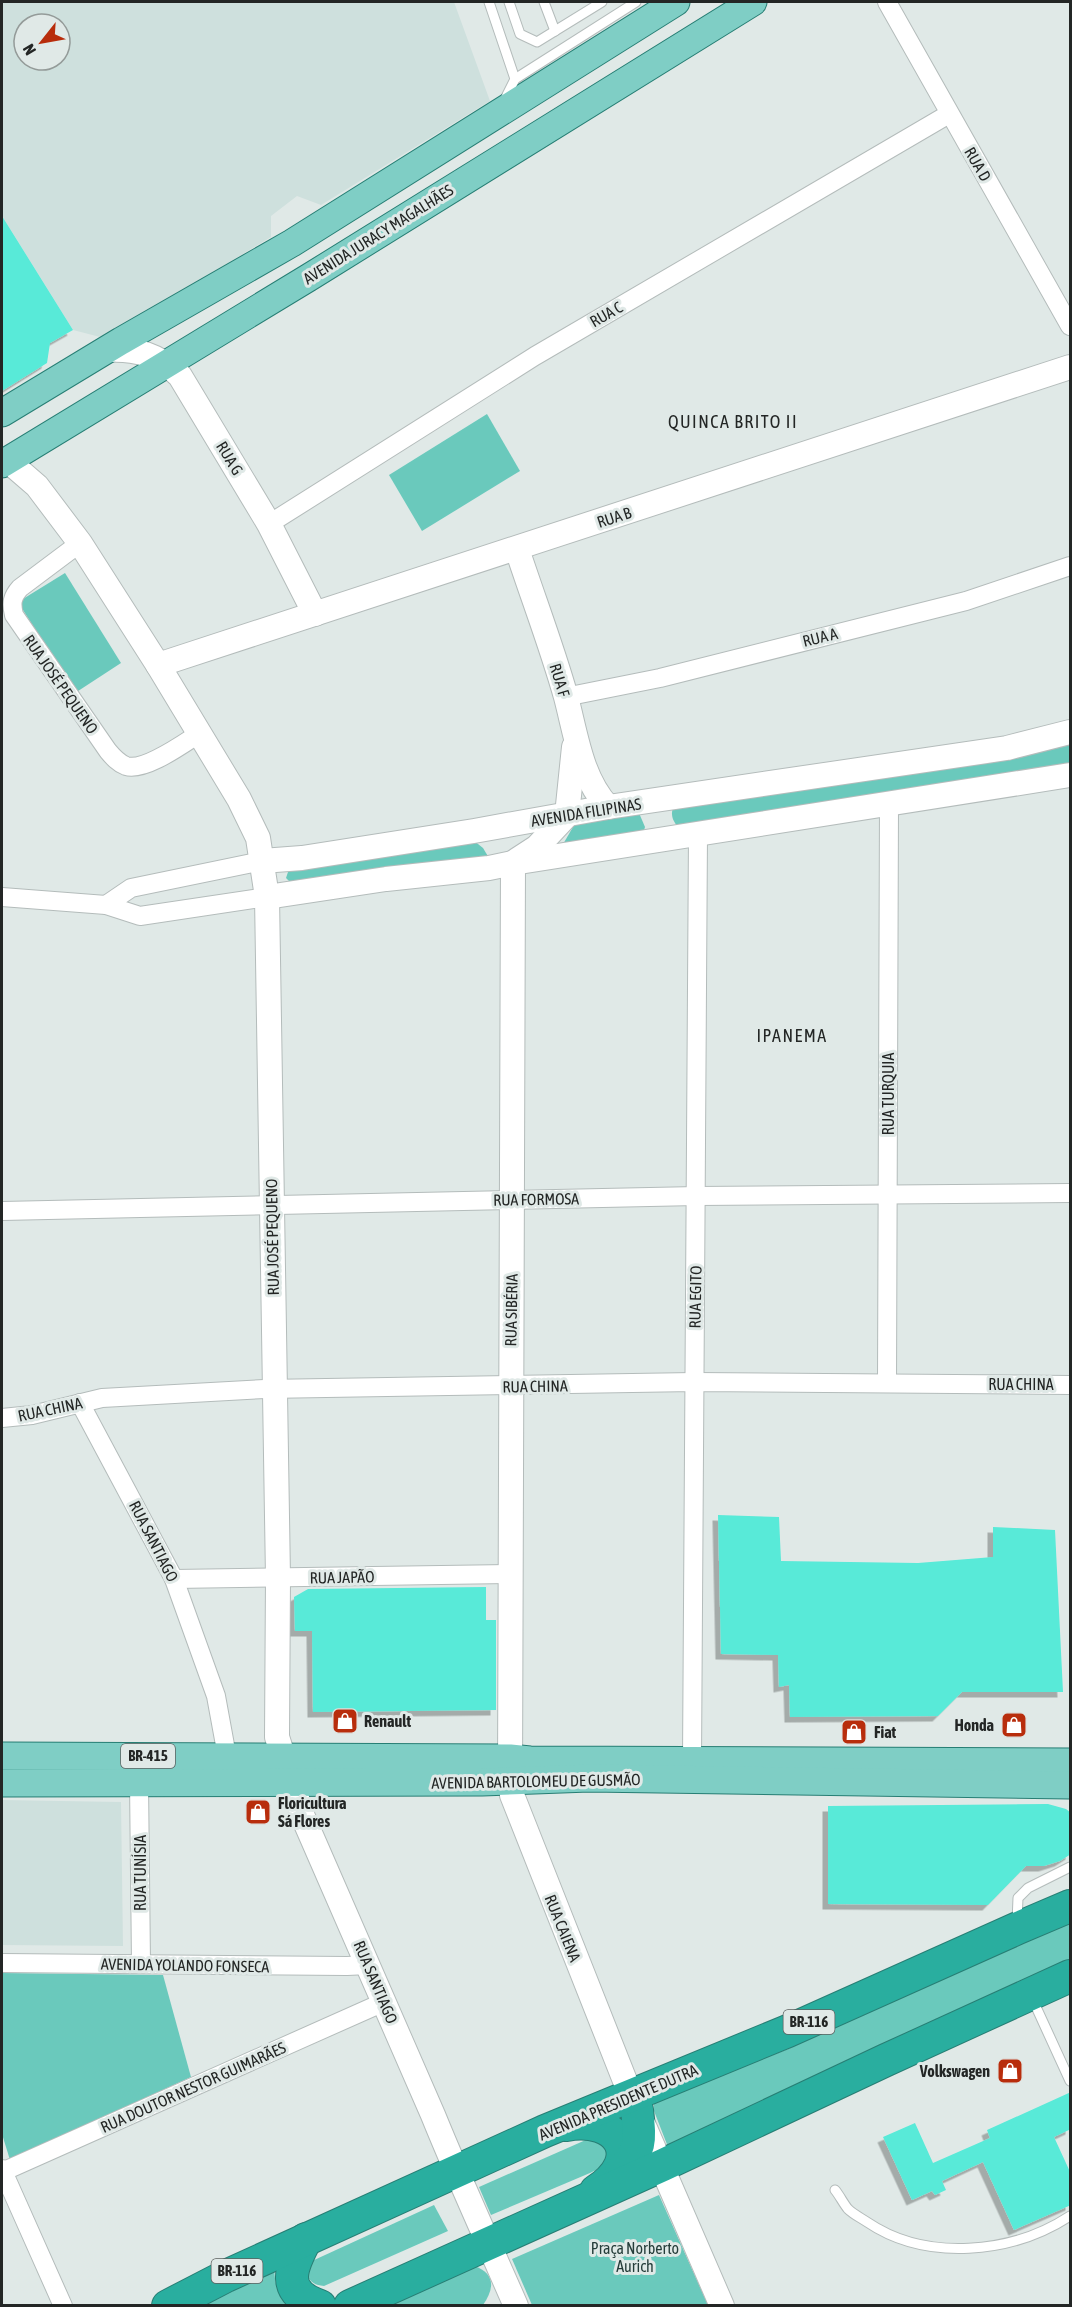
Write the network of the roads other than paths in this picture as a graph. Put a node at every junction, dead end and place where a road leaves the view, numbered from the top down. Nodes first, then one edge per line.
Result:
1 (489, 2) edge
2 (508, 2) edge
3 (544, 2) edge
4 (602, 2) edge
5 (636, 2) edge
6 (676, 2) edge
7 (753, 2) edge
8 (887, 2) edge
9 (588, 6) edge
10 (580, 15) junction
11 (555, 31) junction
12 (588, 32) junction
13 (515, 79) junction
14 (949, 114) junction
15 (497, 115) junction
16 (292, 243) junction
17 (308, 278) junction
18 (1071, 326) edge
19 (106, 350) junction
20 (167, 363) junction
21 (1071, 368) edge
22 (2, 413) edge
23 (3, 461) edge
24 (269, 524) junction
25 (80, 543) junction
26 (517, 549) junction
27 (1071, 566) edge
28 (315, 614) junction
29 (158, 665) junction
30 (565, 697) junction
31 (1071, 732) edge
32 (200, 733) junction
33 (575, 736) junction
34 (1071, 775) edge
35 (668, 799) junction
36 (636, 804) junction
37 (889, 804) junction
38 (608, 807) junction
39 (567, 815) junction
40 (474, 831) junction
41 (698, 834) junction
42 (674, 837) junction
43 (643, 842) junction
44 (262, 861) junction
45 (513, 863) junction
46 (2, 897) edge
47 (267, 897) junction
48 (106, 905) junction
49 (1071, 1193) edge
50 (888, 1195) junction
51 (697, 1196) junction
52 (512, 1199) junction
53 (271, 1205) junction
54 (2, 1211) edge
55 (694, 1382) junction
56 (887, 1383) junction
57 (1071, 1384) edge
58 (510, 1386) junction
59 (275, 1389) junction
60 (80, 1403) junction
61 (2, 1418) edge
62 (509, 1574) junction
63 (278, 1578) junction
64 (174, 1580) junction
65 (2, 1756) edge
66 (227, 1756) junction
67 (692, 1760) junction
68 (1071, 1762) edge
69 (289, 1764) junction
70 (510, 1769) junction
71 (140, 1782) junction
72 (258, 1782) junction
73 (2, 1783) edge
74 (1071, 1785) edge
75 (303, 1817) junction
76 (1071, 1867) edge
77 (1071, 1906) edge
78 (1018, 1928) junction
79 (2, 1963) edge
80 (141, 1964) junction
81 (368, 1965) junction
82 (1068, 1978) edge
83 (1029, 1994) junction
84 (384, 2002) junction
85 (1071, 2081) edge
86 (634, 2103) junction
87 (545, 2132) junction
88 (661, 2166) junction
89 (2, 2171) edge
90 (457, 2172) junction
91 (616, 2176) junction
92 (836, 2190) dead end
93 (579, 2202) junction
94 (1071, 2216) edge
95 (306, 2239) junction
96 (489, 2243) junction
97 (63, 2306) edge
98 (168, 2306) edge
99 (320, 2306) edge
100 (350, 2306) edge
101 (516, 2306) edge
102 (722, 2306) edge

1 - 13 lane
2 - 11 lane
3 - 11 lane
4 - 9 lane
5 - 12 lane
6 - 15 main road
7 - 17 main road, AVENIDA JURACY MAGALHÃES
8 - 14 street, RUA D
9 - 10 lane
10 - 11 lane
10 - 12 lane
12 - 13 lane
13 - 15 lane
14 - 18 street, RUA D
14 - 24 street, RUA C
15 - 16 main road
16 - 17 main road
16 - 19 main road
17 - 20 main road, AVENIDA JURACY MAGALHÃES
19 - 20 main road, RUA G
19 - 22 main road
20 - 23 main road, AVENIDA JURACY MAGALHÃES
20 - 24 main road, RUA G
21 - 26 main road, RUA B
23 - 25 main road, RUA JOSÉ PEQUENO
24 - 28 main road, RUA G
25 - 29 main road, RUA JOSÉ PEQUENO
25 - 32 street, RUA JOSÉ PEQUENO
26 - 28 main road, RUA B
26 - 30 main road, RUA F
27 - 30 street, RUA A
28 - 29 main road, RUA B
29 - 32 main road, RUA JOSÉ PEQUENO
30 - 33 main road, RUA F
31 - 35 main road, AVENIDA FILIPINAS
32 - 44 main road, RUA JOSÉ PEQUENO
33 - 38 main road, RUA F
33 - 39 main road
34 - 37 main road
35 - 36 main road, AVENIDA FILIPINAS
35 - 42 main road
36 - 38 main road, AVENIDA FILIPINAS
36 - 43 main road
37 - 41 main road
37 - 50 street, RUA TURQUIA
38 - 39 main road, AVENIDA FILIPINAS
39 - 40 main road, AVENIDA FILIPINAS
39 - 45 main road
40 - 44 main road, AVENIDA FILIPINAS
40 - 45 main road
41 - 42 main road
41 - 51 street, RUA EGITO
42 - 43 main road
43 - 45 main road
44 - 47 main road, RUA JOSÉ PEQUENO
44 - 48 street, AVENIDA FILIPINAS
45 - 47 main road
45 - 52 main road, RUA SIBÉRIA
46 - 48 street
47 - 48 street
47 - 53 main road, RUA JOSÉ PEQUENO
49 - 50 street, RUA FORMOSA
50 - 51 street, RUA FORMOSA
50 - 56 street, RUA TURQUIA
51 - 52 street, RUA FORMOSA
51 - 55 street, RUA EGITO
52 - 53 street, RUA FORMOSA
52 - 58 main road, RUA SIBÉRIA
53 - 54 street, RUA FORMOSA
53 - 59 main road, RUA JOSÉ PEQUENO
55 - 56 street, RUA CHINA
55 - 58 street, RUA CHINA
55 - 67 street, RUA EGITO
56 - 57 street, RUA CHINA
58 - 59 street, RUA CHINA
58 - 62 main road, RUA SIBÉRIA
59 - 60 street, RUA CHINA
59 - 63 main road, RUA JOSÉ PEQUENO
60 - 61 street, RUA CHINA
60 - 64 street, RUA SANTIAGO
62 - 63 street, RUA JAPÃO
62 - 70 main road, RUA SIBÉRIA
63 - 64 street, RUA JAPÃO
63 - 69 main road, RUA JOSÉ PEQUENO
64 - 66 street, RUA SANTIAGO
65 - 66 main road, AVENIDA BARTOLOMEU DE GUSMÃO / BR-415
66 - 69 main road, AVENIDA BARTOLOMEU DE GUSMÃO / BR-415
67 - 68 main road, AVENIDA BARTOLOMEU DE GUSMÃO
67 - 70 main road, AVENIDA BARTOLOMEU DE GUSMÃO
69 - 70 main road, AVENIDA BARTOLOMEU DE GUSMÃO
69 - 72 main road, AVENIDA BARTOLOMEU DE GUSMÃO
69 - 75 main road, RUA SANTIAGO
70 - 74 main road, AVENIDA BARTOLOMEU DE GUSMÃO
70 - 86 main road, RUA CAIENA
71 - 72 main road, AVENIDA BARTOLOMEU DE GUSMÃO
71 - 73 main road, AVENIDA BARTOLOMEU DE GUSMÃO
71 - 80 street, RUA TUNÍSIA
72 - 75 main road
75 - 81 main road, RUA SANTIAGO
76 - 78 lane
77 - 78 highway, AVENIDA PRESIDENTE DUTRA / BR-116
78 - 86 highway, AVENIDA PRESIDENTE DUTRA / BR-116
79 - 80 street, AVENIDA YOLANDO FONSECA
80 - 81 street, AVENIDA YOLANDO FONSECA
81 - 84 main road, RUA SANTIAGO
82 - 83 highway
83 - 85 lane
83 - 88 highway
84 - 89 street, RUA DOUTOR NESTOR GUIMARÃES
84 - 90 main road, RUA SANTIAGO
86 - 87 highway, AVENIDA PRESIDENTE DUTRA / BR-116
86 - 88 main road, RUA CAIENA
86 - 91 highway
87 - 90 highway, AVENIDA PRESIDENTE DUTRA / BR-116
87 - 91 highway
88 - 93 highway
88 - 102 main road, RUA CAIENA
89 - 97 street
90 - 95 highway, AVENIDA PRESIDENTE DUTRA / BR-116
90 - 96 main road, RUA SANTIAGO
91 - 93 highway
92 - 94 lane
93 - 96 highway
95 - 98 highway, AVENIDA PRESIDENTE DUTRA / BR-116
95 - 99 highway
96 - 100 highway
96 - 101 main road, RUA SANTIAGO

